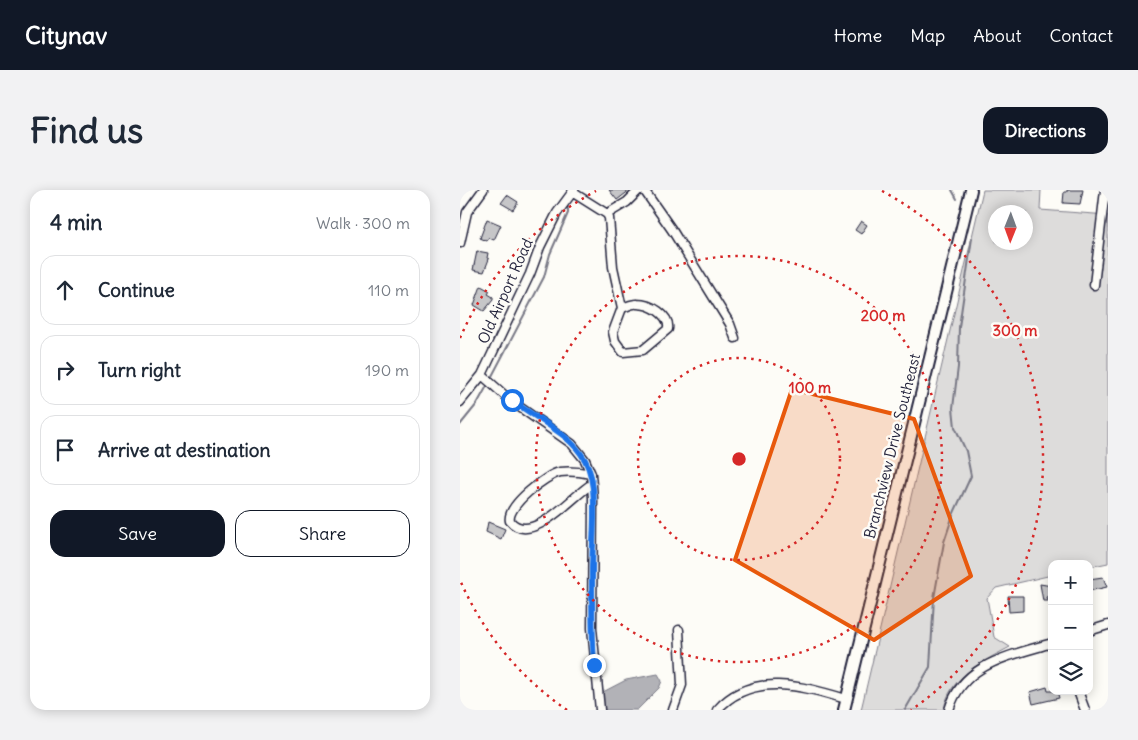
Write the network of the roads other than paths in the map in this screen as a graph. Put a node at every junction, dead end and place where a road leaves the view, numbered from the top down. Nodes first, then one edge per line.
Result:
1 (483, 190) edge
2 (639, 190) edge
3 (644, 190) edge
4 (971, 190) edge
5 (1105, 190) edge
6 (573, 191) edge
7 (607, 214) junction
8 (460, 243) edge
9 (1094, 285) dead end
10 (622, 308) junction
11 (735, 338) dead end
12 (482, 374) junction
13 (460, 402) edge
14 (590, 474) junction
15 (592, 484) junction
16 (1108, 625) edge
17 (679, 630) dead end
18 (1093, 630) edge
19 (1048, 644) edge
20 (1079, 695) edge
21 (845, 705) edge
22 (600, 710) edge
23 (672, 710) edge
24 (717, 710) edge
25 (949, 710) edge
26 (1085, 710) edge

1 - 8 street
2 - 7 street
3 - 11 street
4 - 21 main road, Branchview Drive Southeast
5 - 9 street
6 - 7 street
6 - 12 street, Old Airport Road
7 - 10 street
10 - 10 street
12 - 13 street, Old Airport Road
12 - 14 street
14 - 15 street
14 - 15 street
15 - 22 street
16 - 18 street
17 - 23 street
19 - 25 street
20 - 26 street
21 - 24 street

